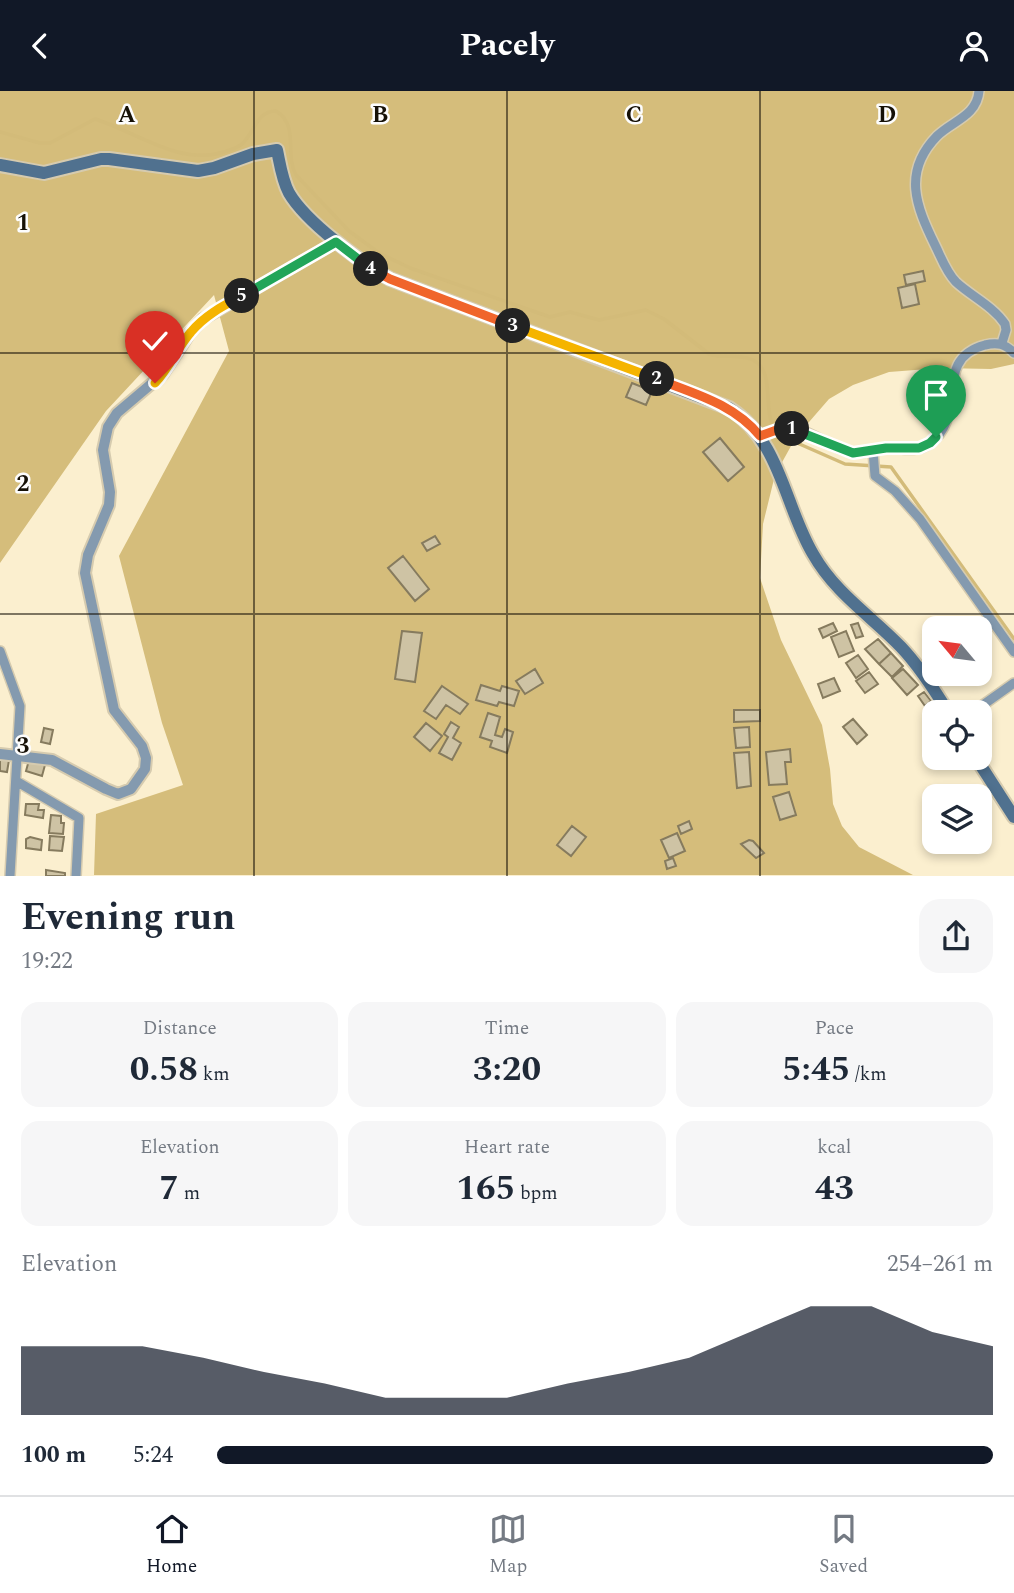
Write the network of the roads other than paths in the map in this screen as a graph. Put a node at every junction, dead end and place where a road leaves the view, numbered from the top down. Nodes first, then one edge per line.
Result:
1 (979, 91) edge
2 (0, 165) edge
3 (336, 242) junction
4 (1002, 343) junction
5 (1014, 353) edge
6 (763, 435) junction
7 (874, 454) junction
8 (1011, 641) edge
9 (0, 651) edge
10 (1014, 652) edge
11 (1014, 683) edge
12 (941, 700) edge
13 (990, 700) edge
14 (0, 754) edge
15 (19, 755) junction
16 (984, 770) edge
17 (16, 781) junction
18 (1014, 817) edge
19 (10, 876) edge
20 (76, 876) edge

1 - 4 street
2 - 3 main road
3 - 6 main road
3 - 15 street
4 - 5 street
4 - 7 street
6 - 7 street
6 - 12 main road
7 - 8 street
8 - 10 street
9 - 15 street
11 - 13 street
14 - 15 street
15 - 17 street
16 - 18 main road
17 - 19 street
17 - 20 street

